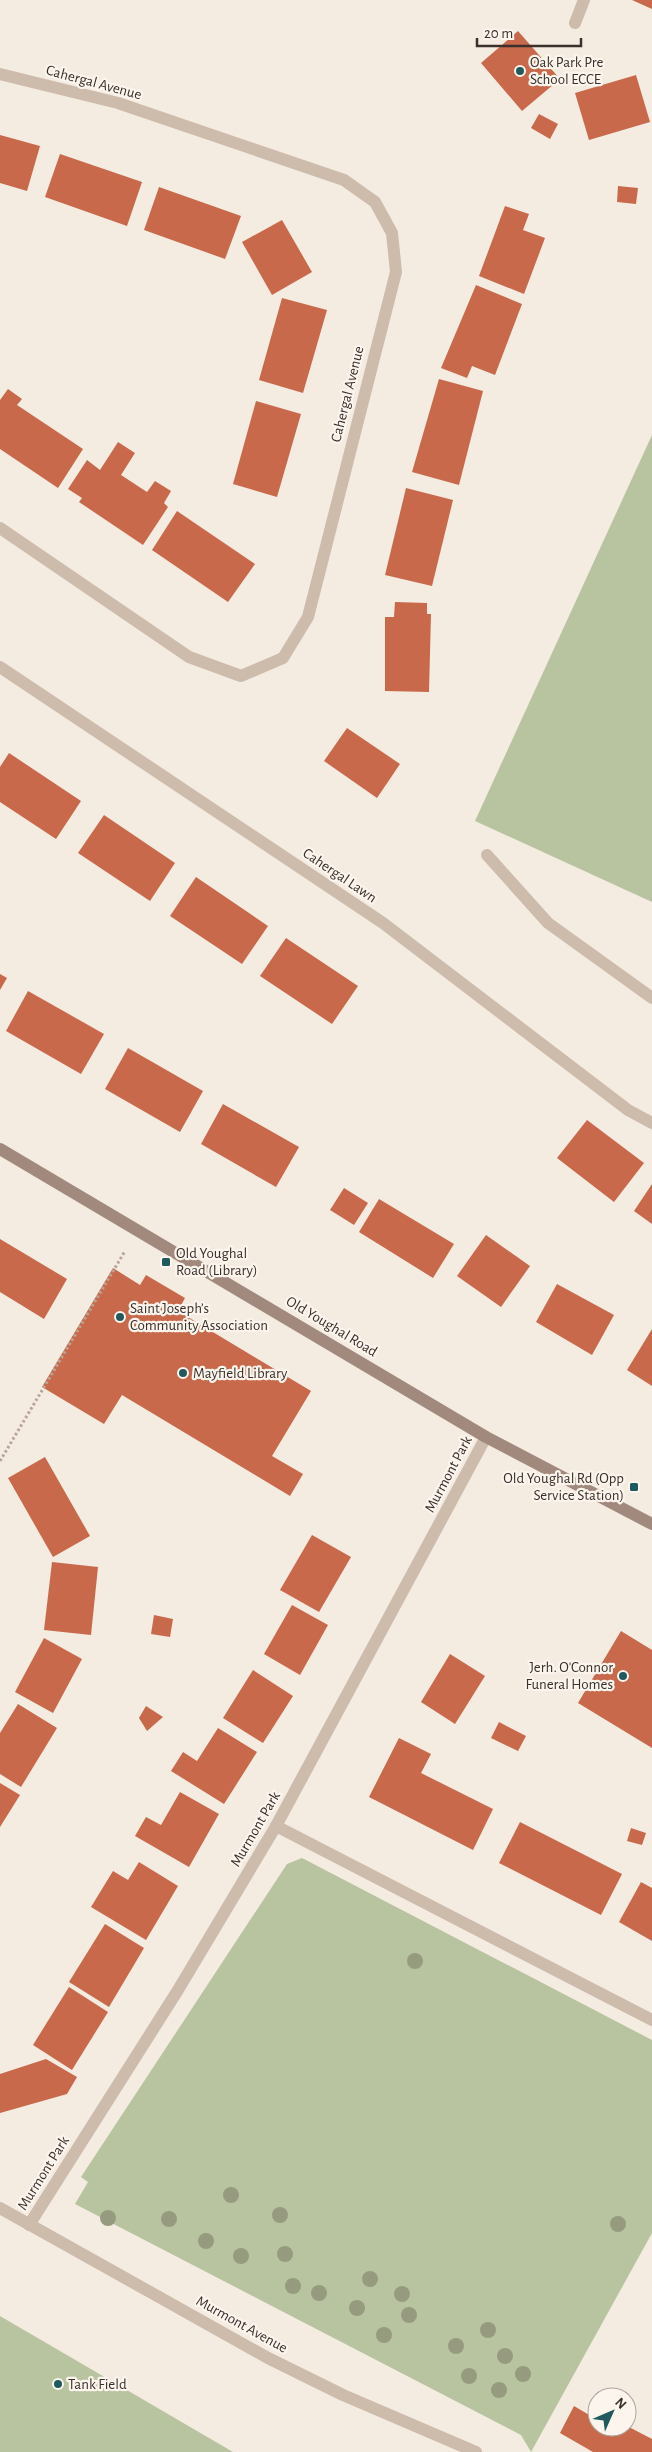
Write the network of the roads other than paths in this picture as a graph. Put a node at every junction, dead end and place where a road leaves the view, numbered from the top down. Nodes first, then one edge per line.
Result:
1 (584, 0) edge
2 (575, 23) dead end
3 (0, 74) edge
4 (0, 528) edge
5 (0, 667) edge
6 (487, 855) dead end
7 (652, 998) edge
8 (652, 1123) edge
9 (0, 1150) edge
10 (486, 1437) junction
11 (652, 1524) edge
12 (276, 1826) junction
13 (652, 2020) edge
14 (0, 2208) edge
15 (30, 2225) junction
16 (476, 2452) edge

1 - 2 street
3 - 4 street, Cahergal Avenue
5 - 8 street, Cahergal Lawn
6 - 7 street
9 - 10 street, Old Youghal Road
10 - 11 street, Old Youghal Road
10 - 12 street, Murmont Park
12 - 13 street
12 - 15 street, Murmont Park
14 - 15 street, Murmont Avenue
15 - 16 street, Murmont Avenue

